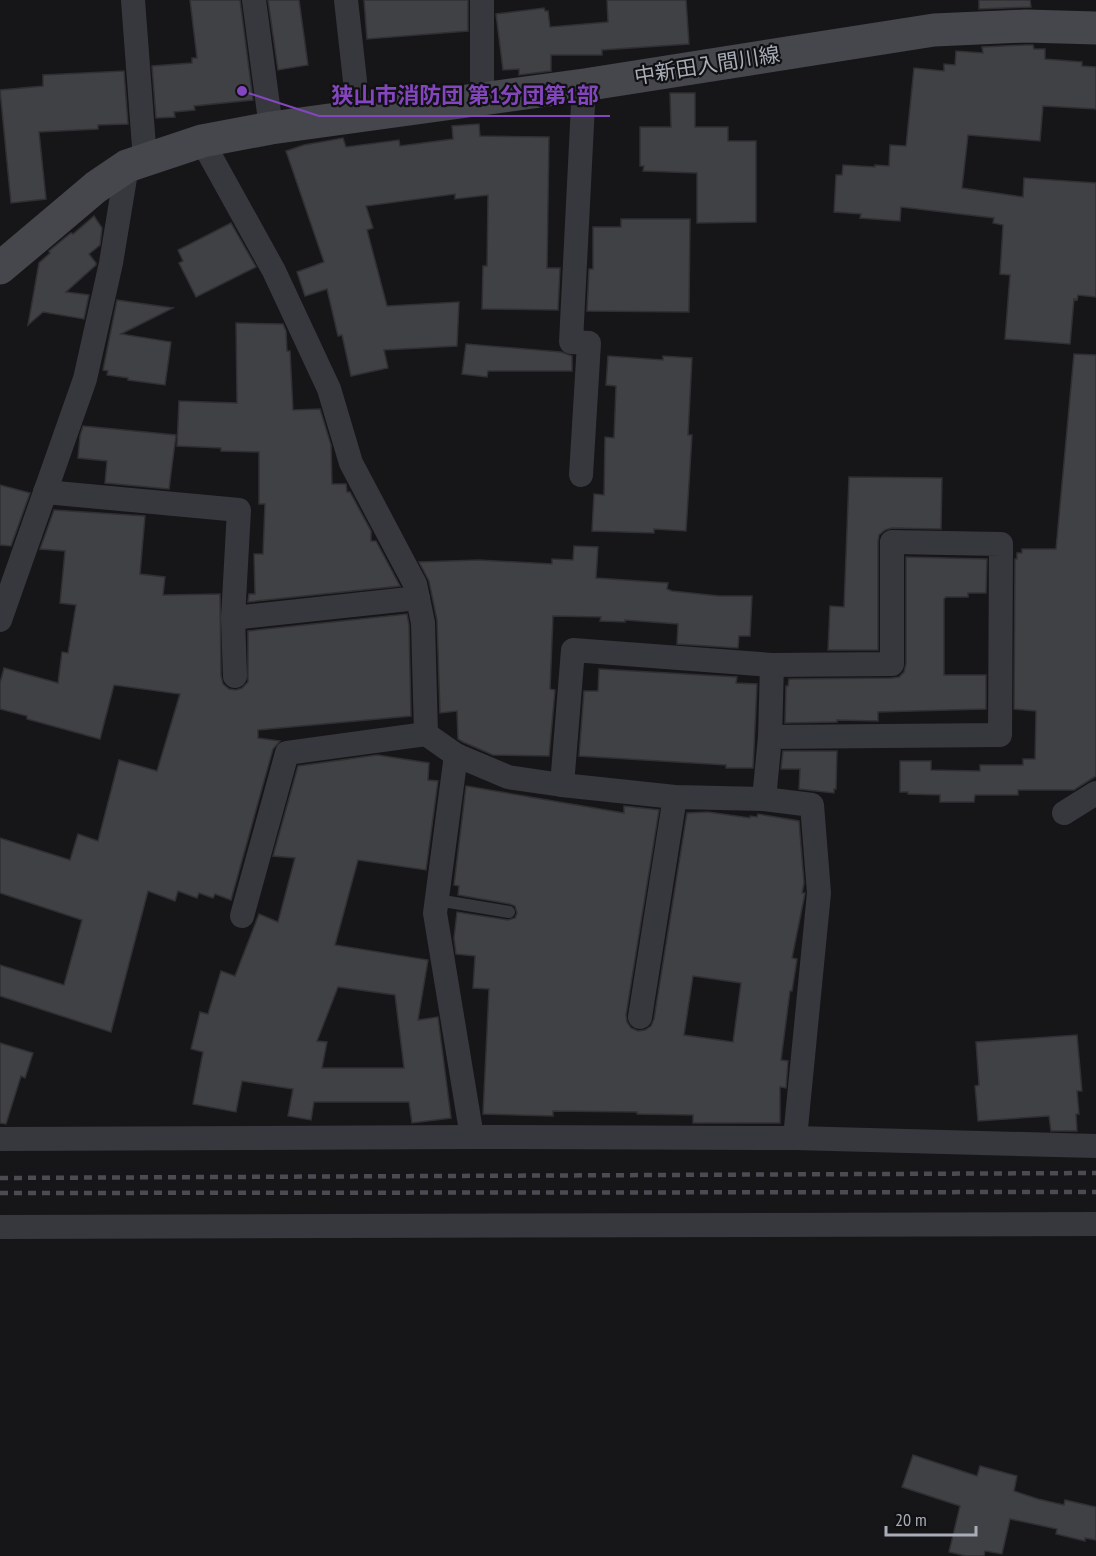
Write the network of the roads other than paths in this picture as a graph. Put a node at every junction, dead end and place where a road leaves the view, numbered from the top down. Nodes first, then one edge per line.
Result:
1 (133, 0) edge
2 (254, 0) edge
3 (346, 0) edge
4 (482, 0) edge
5 (1096, 28) edge
6 (584, 85) junction
7 (482, 98) junction
8 (359, 117) junction
9 (271, 128) junction
10 (202, 141) junction
11 (136, 163) junction
12 (0, 268) edge
13 (581, 475) dead end
14 (45, 492) junction
15 (418, 598) junction
16 (233, 618) junction
17 (0, 620) edge
18 (772, 664) junction
19 (235, 676) dead end
20 (426, 734) junction
21 (770, 737) junction
22 (456, 755) junction
23 (562, 785) junction
24 (1096, 793) edge
25 (675, 797) junction
26 (764, 799) junction
27 (1064, 813) dead end
28 (437, 900) junction
29 (509, 912) dead end
30 (242, 916) dead end
31 (640, 1017) dead end
32 (472, 1137) junction
33 (795, 1138) junction
34 (0, 1139) edge
35 (1096, 1146) edge
36 (1096, 1224) edge
37 (0, 1227) edge

1 - 11 street
2 - 9 street
3 - 8 street
4 - 7 street
5 - 6 main road, 中新田入間川線
6 - 7 main road, 中新田入間川線
6 - 13 street
7 - 8 main road, 中新田入間川線
8 - 9 main road, 中新田入間川線
9 - 10 main road, 中新田入間川線
10 - 11 main road, 中新田入間川線
10 - 15 street
11 - 12 main road, 中新田入間川線
11 - 14 street
14 - 16 street
14 - 17 street
15 - 16 street
15 - 20 street
16 - 19 street
18 - 21 street
18 - 21 street
18 - 23 street
20 - 22 street
20 - 30 street
21 - 26 street
22 - 23 street
22 - 28 street
23 - 25 street
24 - 27 street
25 - 26 street
25 - 31 street
26 - 33 street
28 - 29 lane
28 - 32 street
32 - 33 street
32 - 34 street
33 - 35 street
36 - 37 street

